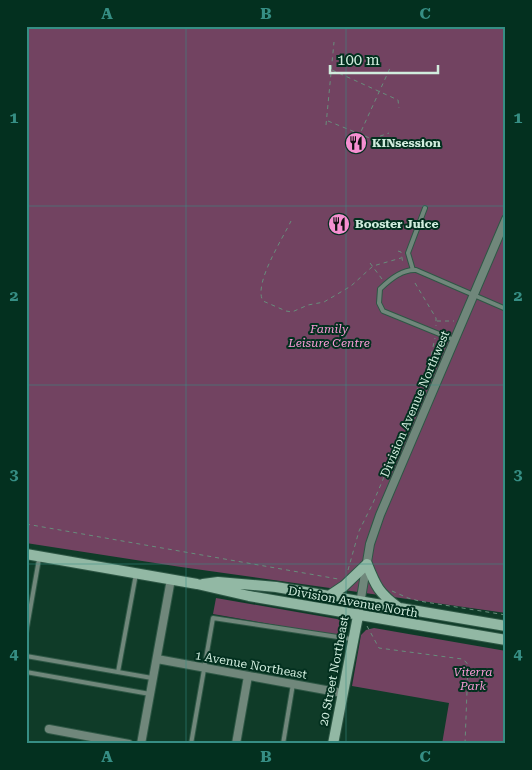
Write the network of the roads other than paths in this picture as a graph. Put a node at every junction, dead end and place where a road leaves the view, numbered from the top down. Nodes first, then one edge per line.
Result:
1 (425, 208) dead end
2 (506, 219) edge
3 (413, 270) junction
4 (474, 295) junction
5 (506, 309) edge
6 (455, 341) junction
7 (26, 554) edge
8 (40, 556) junction
9 (367, 564) junction
10 (136, 573) junction
11 (171, 580) junction
12 (197, 584) junction
13 (329, 596) junction
14 (360, 603) junction
15 (402, 610) junction
16 (358, 616) junction
17 (506, 626) edge
18 (26, 633) edge
19 (353, 640) junction
20 (506, 640) edge
21 (26, 656) edge
22 (157, 659) junction
23 (204, 668) junction
24 (26, 672) edge
25 (118, 672) junction
26 (248, 676) junction
27 (153, 679) junction
28 (294, 684) junction
29 (342, 693) junction
30 (150, 694) junction
31 (49, 728) dead end
32 (129, 744) edge
33 (142, 744) edge
34 (191, 744) edge
35 (236, 744) edge
36 (283, 744) edge
37 (333, 744) edge

1 - 3 lane
2 - 4 street, Division Avenue Northwest
3 - 4 lane
3 - 6 lane
4 - 5 lane
4 - 6 street, Division Avenue Northwest
6 - 9 street, Division Avenue Northwest
7 - 8 main road, Division Avenue North
8 - 10 main road, Division Avenue North
8 - 18 lane
9 - 13 main road
9 - 14 street, Division Avenue Northwest
9 - 15 main road
10 - 11 main road, Division Avenue North
10 - 25 lane
11 - 12 main road, Division Avenue North
11 - 22 street
12 - 13 main road, Division Avenue North
12 - 16 main road, Division Avenue North
13 - 14 main road, Division Avenue North
14 - 15 main road, Division Avenue North
14 - 16 street, 20 Street Northeast
15 - 17 main road, Division Avenue North
16 - 19 main road, 20 Street Northeast
16 - 20 main road, Division Avenue North
19 - 23 lane
19 - 29 main road, 20 Street Northeast
21 - 25 lane
22 - 23 street, 1 Avenue Northeast
22 - 27 street
23 - 26 street, 1 Avenue Northeast
23 - 34 lane
24 - 30 lane
25 - 27 lane
26 - 28 street, 1 Avenue Northeast
26 - 35 street
27 - 30 street
28 - 29 street, 1 Avenue Northeast
28 - 36 lane
29 - 37 main road, 20 Street Northeast
30 - 33 street
31 - 32 street

